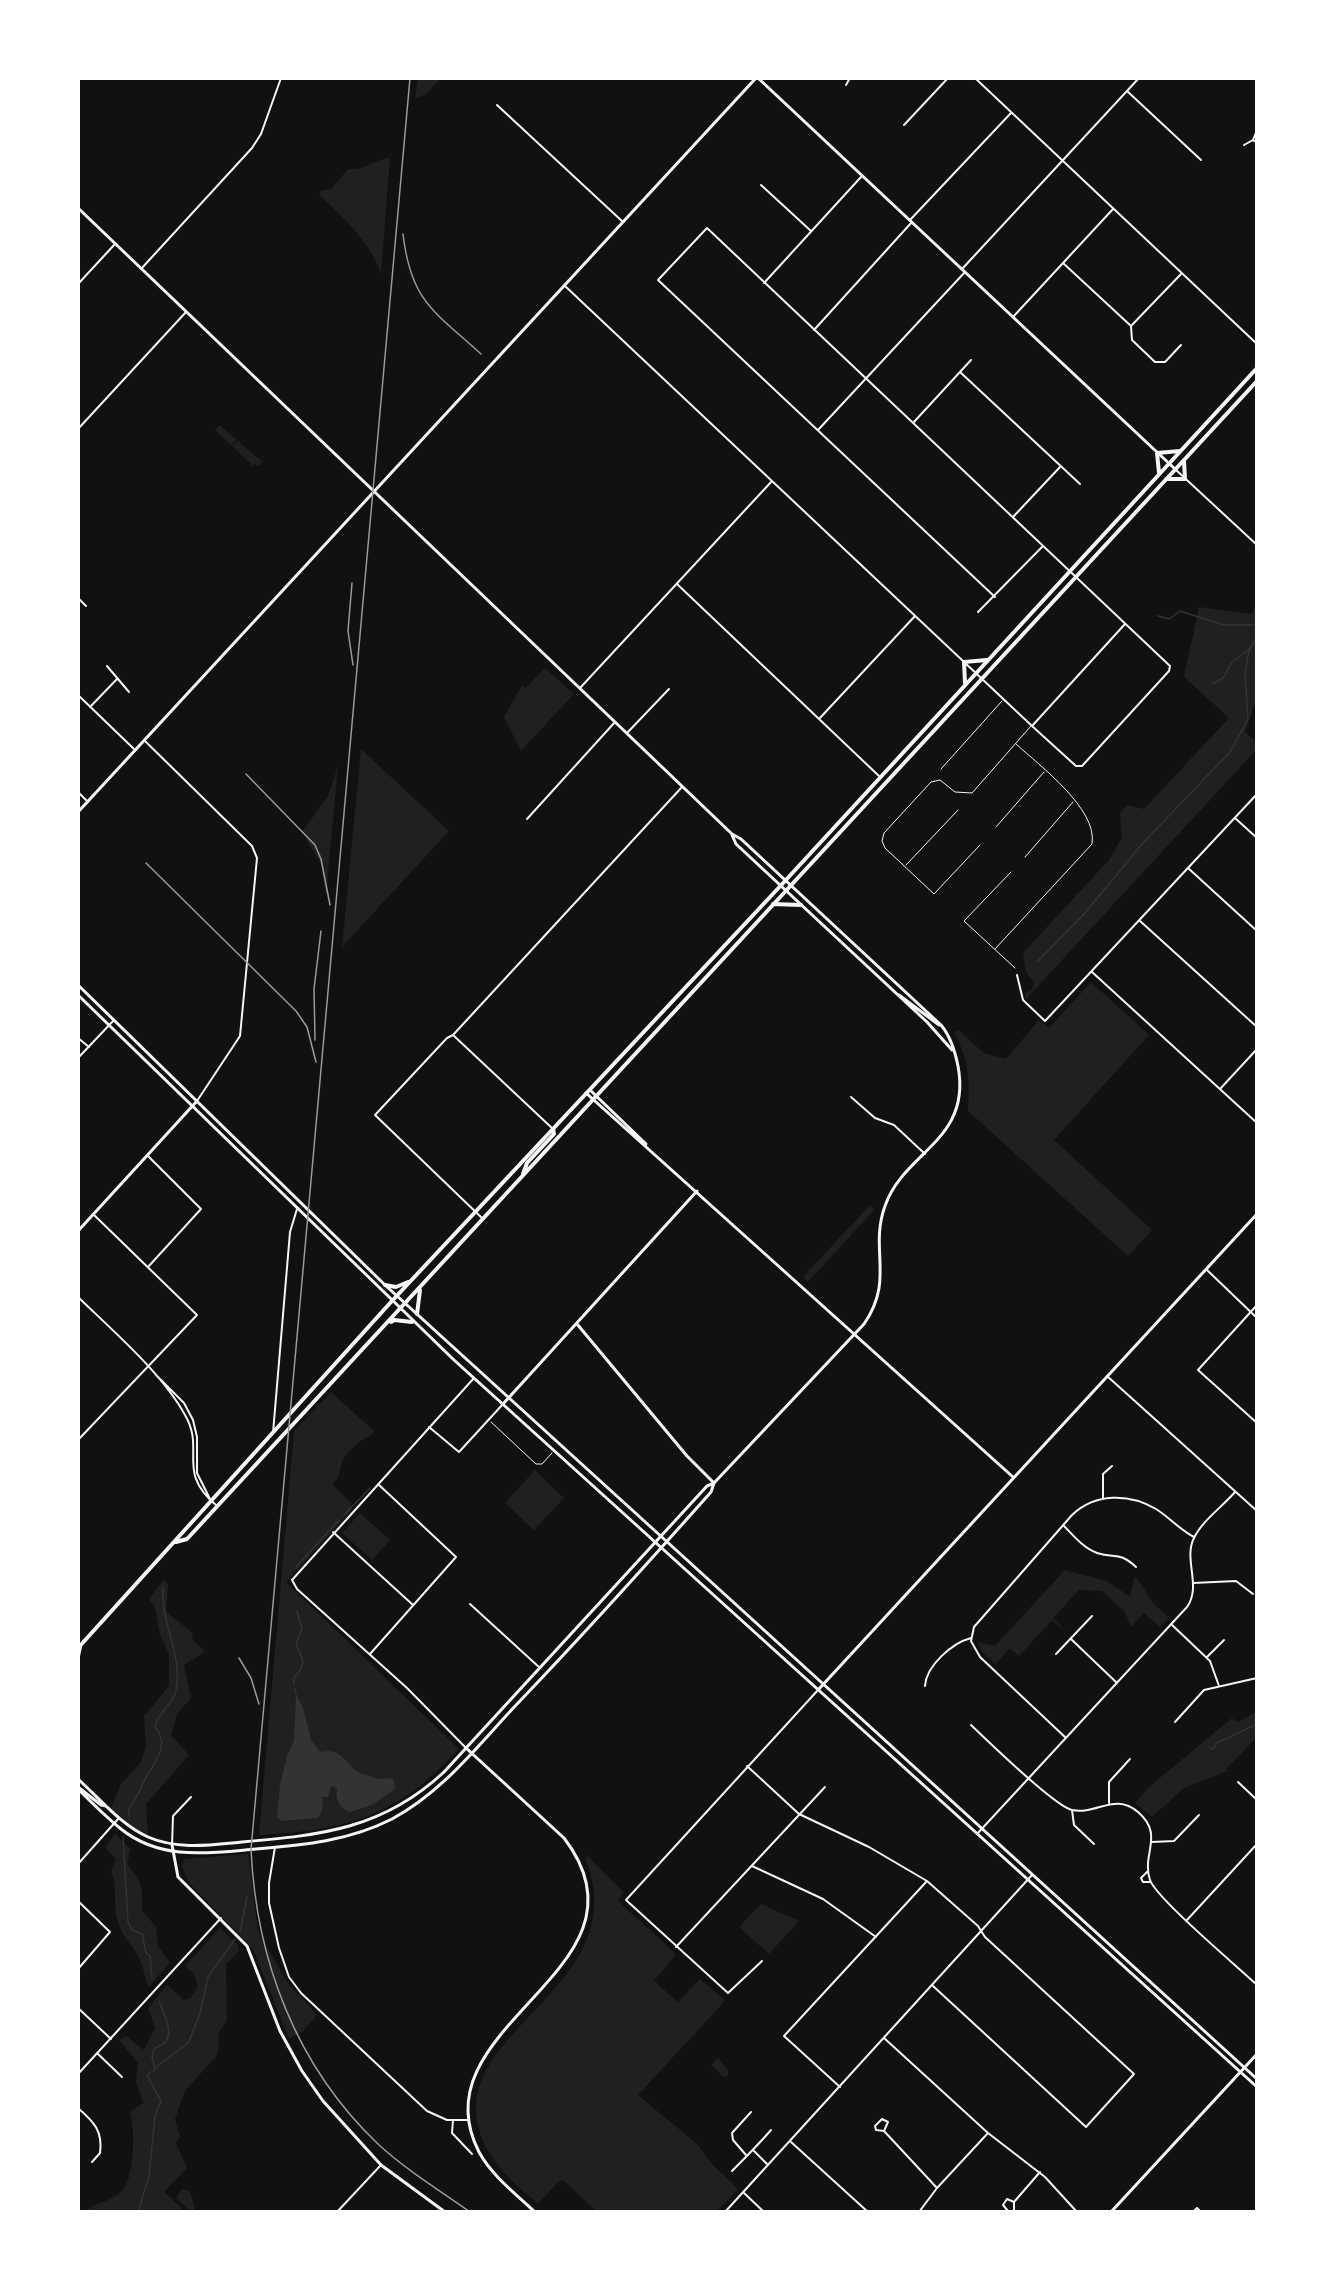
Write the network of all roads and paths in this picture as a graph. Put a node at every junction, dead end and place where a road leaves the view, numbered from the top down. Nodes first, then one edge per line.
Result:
1 (281, 78) edge
2 (757, 78) edge
3 (850, 78) edge
4 (948, 78) edge
5 (975, 78) edge
6 (1139, 78) edge
7 (846, 85) dead end
8 (1127, 91) junction
9 (497, 105) dead end
10 (1011, 112) junction
11 (904, 125) dead end
12 (1257, 130) edge
13 (1253, 140) junction
14 (1257, 143) edge
15 (1244, 145) dead end
16 (1201, 160) dead end
17 (1062, 161) junction
18 (862, 176) junction
19 (761, 184) dead end
20 (78, 208) edge
21 (1113, 209) junction
22 (911, 221) junction
23 (623, 222) junction
24 (811, 231) junction
25 (115, 244) junction
26 (1063, 264) junction
27 (141, 269) junction
28 (963, 271) junction
29 (1181, 273) junction
30 (764, 283) junction
31 (78, 284) edge
32 (564, 285) junction
33 (186, 312) junction
34 (1012, 317) junction
35 (1131, 326) junction
36 (814, 330) junction
37 (1181, 345) dead end
38 (1257, 345) edge
39 (971, 360) dead end
40 (1257, 368) edge
41 (960, 372) junction
42 (866, 379) junction
43 (1257, 381) edge
44 (913, 423) junction
45 (78, 429) edge
46 (818, 430) junction
47 (1180, 451) junction
48 (1157, 453) junction
49 (1184, 460) junction
50 (1169, 463) junction
51 (1060, 466) junction
52 (1175, 469) junction
53 (1159, 474) junction
54 (1166, 479) junction
55 (1185, 479) junction
56 (772, 481) junction
57 (1080, 484) dead end
58 (374, 491) junction
59 (1013, 517) junction
60 (1257, 545) edge
61 (1043, 546) junction
62 (1070, 571) junction
63 (1075, 578) junction
64 (677, 584) junction
65 (995, 597) junction
66 (78, 598) edge
67 (86, 606) dead end
68 (978, 612) dead end
69 (915, 616) junction
70 (1125, 624) junction
71 (987, 660) junction
72 (964, 662) junction
73 (107, 666) dead end
74 (975, 672) junction
75 (982, 678) junction
76 (117, 679) junction
77 (965, 683) junction
78 (580, 688) junction
79 (669, 689) dead end
80 (129, 692) dead end
81 (78, 695) edge
82 (1004, 699) junction
83 (90, 707) junction
84 (819, 719) junction
85 (615, 722) junction
86 (1032, 726) junction
87 (627, 734) junction
88 (144, 741) junction
89 (1016, 744) junction
90 (135, 750) junction
91 (940, 769) dead end
92 (1045, 771) junction
93 (880, 777) junction
94 (682, 787) junction
95 (78, 792) edge
96 (876, 792) junction
97 (1257, 794) edge
98 (1074, 801) junction
99 (88, 802) junction
100 (958, 810) dead end
101 (78, 812) edge
102 (1234, 818) junction
103 (526, 819) dead end
104 (996, 827) dead end
105 (732, 834) junction
106 (1257, 838) edge
107 (980, 844) dead end
108 (1025, 857) dead end
109 (905, 867) junction
110 (1188, 868) junction
111 (1011, 872) dead end
112 (785, 881) junction
113 (780, 885) junction
114 (790, 885) junction
115 (785, 890) junction
116 (773, 904) junction
117 (801, 905) junction
118 (1140, 921) junction
119 (1257, 931) edge
120 (994, 949) junction
121 (1015, 968) dead end
122 (1092, 972) junction
123 (1017, 975) dead end
124 (78, 985) edge
125 (896, 994) junction
126 (78, 995) edge
127 (114, 1020) junction
128 (941, 1025) junction
129 (109, 1026) junction
130 (1257, 1028) edge
131 (453, 1035) junction
132 (78, 1038) edge
133 (88, 1047) junction
134 (1257, 1049) edge
135 (953, 1051) junction
136 (78, 1058) edge
137 (1220, 1089) junction
138 (588, 1091) junction
139 (594, 1097) junction
140 (851, 1097) dead end
141 (197, 1101) junction
142 (192, 1107) junction
143 (1257, 1123) edge
144 (553, 1129) junction
145 (925, 1154) junction
146 (147, 1156) junction
147 (522, 1176) junction
148 (698, 1191) junction
149 (297, 1209) junction
150 (477, 1212) junction
151 (93, 1214) junction
152 (1257, 1214) edge
153 (483, 1219) junction
154 (78, 1231) edge
155 (148, 1267) junction
156 (1206, 1269) junction
157 (411, 1280) junction
158 (385, 1285) junction
159 (421, 1286) junction
160 (397, 1296) junction
161 (78, 1297) edge
162 (392, 1302) junction
163 (405, 1304) junction
164 (1257, 1305) edge
165 (400, 1310) junction
166 (1251, 1312) junction
167 (417, 1314) junction
168 (1257, 1318) edge
169 (412, 1322) junction
170 (577, 1323) junction
171 (387, 1324) junction
172 (855, 1334) junction
173 (148, 1366) junction
174 (1107, 1376) junction
175 (474, 1377) junction
176 (508, 1398) junction
177 (503, 1404) junction
178 (488, 1419) junction
179 (1257, 1423) edge
180 (429, 1427) junction
181 (273, 1432) junction
182 (78, 1440) edge
183 (271, 1447) junction
184 (555, 1450) junction
185 (1112, 1466) dead end
186 (1013, 1477) junction
187 (378, 1484) junction
188 (714, 1484) junction
189 (1235, 1492) junction
190 (1103, 1498) junction
191 (210, 1501) junction
192 (217, 1506) junction
193 (1257, 1511) edge
194 (1063, 1525) junction
195 (333, 1532) junction
196 (1194, 1537) junction
197 (662, 1538) junction
198 (176, 1542) junction
199 (666, 1542) junction
200 (657, 1544) junction
201 (662, 1548) junction
202 (1136, 1567) dead end
203 (1193, 1583) junction
204 (1253, 1594) dead end
205 (470, 1604) dead end
206 (414, 1606) junction
207 (1092, 1616) dead end
208 (1172, 1624) junction
209 (971, 1638) junction
210 (1071, 1639) junction
211 (1224, 1640) dead end
212 (79, 1647) edge
213 (370, 1654) junction
214 (1056, 1654) dead end
215 (78, 1656) edge
216 (1207, 1657) junction
217 (540, 1668) junction
218 (1257, 1678) edge
219 (1117, 1683) junction
220 (824, 1684) junction
221 (925, 1686) dead end
222 (1219, 1686) junction
223 (818, 1690) junction
224 (1175, 1722) dead end
225 (971, 1725) dead end
226 (1066, 1738) junction
227 (466, 1748) junction
228 (472, 1753) junction
229 (1130, 1759) dead end
230 (747, 1766) junction
231 (1029, 1778) junction
232 (78, 1779) edge
233 (1238, 1782) dead end
234 (825, 1787) dead end
235 (78, 1788) edge
236 (191, 1797) dead end
237 (1257, 1800) edge
238 (1108, 1803) junction
239 (106, 1806) junction
240 (1072, 1810) junction
241 (799, 1814) junction
242 (1199, 1815) dead end
243 (119, 1818) junction
244 (114, 1823) junction
245 (982, 1828) junction
246 (977, 1834) junction
247 (1152, 1842) junction
248 (1094, 1844) dead end
249 (1257, 1844) edge
250 (172, 1845) junction
251 (275, 1847) junction
252 (173, 1852) junction
253 (78, 1864) edge
254 (752, 1866) junction
255 (1148, 1871) junction
256 (1033, 1874) junction
257 (1028, 1880) junction
258 (927, 1881) junction
259 (1151, 1882) junction
260 (78, 1901) edge
261 (220, 1918) junction
262 (1187, 1920) junction
263 (981, 1932) junction
264 (876, 1937) junction
265 (676, 1947) junction
266 (762, 1962) dead end
267 (78, 1969) edge
268 (1257, 1985) edge
269 (933, 1986) junction
270 (78, 2008) edge
271 (884, 2038) junction
272 (111, 2039) junction
273 (97, 2053) junction
274 (1257, 2054) edge
275 (1245, 2067) junction
276 (1240, 2072) junction
277 (78, 2074) edge
278 (123, 2077) dead end
279 (1257, 2079) edge
280 (840, 2087) junction
281 (1257, 2087) edge
282 (78, 2108) edge
283 (751, 2112) dead end
284 (453, 2120) junction
285 (469, 2120) junction
286 (771, 2130) dead end
287 (884, 2131) junction
288 (988, 2133) junction
289 (791, 2142) junction
290 (754, 2151) junction
291 (472, 2154) dead end
292 (746, 2155) junction
293 (92, 2162) dead end
294 (381, 2165) junction
295 (768, 2165) junction
296 (732, 2172) dead end
297 (1040, 2172) junction
298 (937, 2188) junction
299 (743, 2192) junction
300 (1014, 2202) junction
301 (337, 2212) edge
302 (445, 2212) edge
303 (535, 2212) edge
304 (725, 2212) edge
305 (764, 2212) edge
306 (868, 2212) edge
307 (919, 2212) edge
308 (1077, 2212) edge
309 (1111, 2212) edge
310 (1193, 2212) edge
311 (1201, 2212) edge

1 - 27 street
2 - 18 main road
2 - 23 main road
3 - 7 street
4 - 11 street
5 - 10 street
6 - 8 street
8 - 16 street
8 - 17 street
9 - 23 street
10 - 17 street
10 - 22 street
12 - 13 street
13 - 14 street
13 - 15 street
17 - 21 street
17 - 28 street
18 - 22 main road
18 - 24 street
19 - 24 street
20 - 25 main road
21 - 26 street
21 - 29 street
22 - 28 main road
22 - 36 street
23 - 32 main road
24 - 30 street
25 - 27 main road
25 - 31 street
26 - 34 street
26 - 35 street
27 - 33 main road
28 - 34 main road
28 - 42 street
29 - 35 street
29 - 38 street
30 - 36 street
30 - 46 street
32 - 56 street
32 - 58 main road
33 - 45 street
33 - 58 main road
34 - 48 main road
35 - 37 street
36 - 42 street
39 - 41 street
40 - 47 main road
41 - 44 street
41 - 51 street
42 - 44 street
42 - 46 street
43 - 49 main road
44 - 59 street
46 - 65 street
47 - 48 main road
47 - 50 main road
48 - 50 main road
48 - 53 main road
49 - 52 main road
49 - 55 main road
50 - 52 main road
50 - 53 main road
51 - 57 street
51 - 59 street
52 - 54 main road
52 - 55 street
53 - 62 main road
54 - 55 main road
54 - 63 main road
55 - 60 street
56 - 64 street
56 - 69 street
58 - 78 main road
58 - 88 main road
59 - 61 street
61 - 62 street
61 - 65 street
62 - 63 street
62 - 71 main road
63 - 70 street
63 - 75 main road
64 - 78 street
64 - 84 street
65 - 68 street
66 - 67 street
69 - 72 street
69 - 84 street
70 - 86 street
70 - 86 street
71 - 72 main road
71 - 74 main road
72 - 74 street
72 - 77 main road
73 - 76 street
74 - 75 street
74 - 77 main road
75 - 82 street
75 - 96 main road
76 - 80 street
76 - 83 street
77 - 93 main road
78 - 85 main road
79 - 87 street
81 - 83 street
82 - 86 street
82 - 91 lane
83 - 90 street
84 - 93 street
85 - 87 main road
85 - 103 street
86 - 89 lane
87 - 94 main road
88 - 90 main road
88 - 141 street
89 - 92 lane
89 - 109 lane
90 - 99 main road
92 - 98 lane
92 - 104 lane
93 - 96 street
93 - 112 main road
94 - 105 main road
94 - 131 street
95 - 99 street
96 - 114 main road
97 - 102 street
98 - 108 lane
98 - 120 lane
99 - 101 main road
100 - 109 lane
102 - 106 street
102 - 110 street
105 - 112 main road
105 - 113 main road
107 - 109 lane
110 - 118 street
110 - 119 street
111 - 120 lane
112 - 113 main road
112 - 114 main road
113 - 115 main road
113 - 138 main road
114 - 115 main road
114 - 128 main road
115 - 116 main road
115 - 117 main road
116 - 117 main road
116 - 139 main road
117 - 125 main road
118 - 122 street
118 - 130 street
120 - 121 lane
122 - 123 street
122 - 137 street
124 - 127 main road
125 - 128 main road
125 - 135 main road
126 - 129 main road
127 - 129 street
127 - 141 main road
128 - 135 main road
129 - 133 street
129 - 142 main road
131 - 144 street
131 - 150 street
132 - 133 street
133 - 136 street
134 - 137 street
135 - 145 main road
137 - 143 street
138 - 139 main road
138 - 144 main road
139 - 147 main road
139 - 148 main road
140 - 145 street
141 - 142 main road
141 - 158 main road
142 - 146 main road
142 - 149 main road
144 - 147 main road
144 - 150 main road
145 - 172 main road
146 - 151 main road
146 - 155 street
147 - 153 main road
148 - 170 main road
148 - 172 main road
149 - 162 main road
149 - 181 street
150 - 153 street
150 - 157 main road
151 - 154 main road
151 - 155 street
152 - 156 main road
153 - 159 main road
155 - 173 street
156 - 166 street
156 - 174 main road
157 - 158 main road
157 - 160 main road
158 - 160 main road
159 - 163 main road
159 - 167 main road
160 - 162 main road
160 - 163 main road
161 - 173 street
162 - 165 main road
162 - 181 main road
163 - 165 main road
163 - 167 main road
164 - 166 street
165 - 169 main road
165 - 171 main road
166 - 168 street
166 - 179 street
167 - 176 main road
169 - 171 main road
169 - 175 main road
170 - 176 main road
170 - 188 main road
171 - 183 main road
172 - 186 main road
172 - 188 main road
173 - 182 street
173 - 191 street
174 - 186 main road
174 - 189 street
175 - 177 main road
175 - 180 street
176 - 177 main road
176 - 197 main road
177 - 178 street
177 - 184 main road
178 - 180 street
178 - 184 lane
180 - 187 street
181 - 183 main road
181 - 191 main road
183 - 192 main road
184 - 200 main road
185 - 190 street
186 - 220 main road
187 - 195 street
187 - 206 street
188 - 197 main road
188 - 199 main road
189 - 193 street
189 - 196 street
190 - 194 street
190 - 196 street
191 - 192 street
191 - 198 main road
192 - 198 main road
194 - 202 street
194 - 209 street
195 - 206 street
195 - 213 street
196 - 203 street
197 - 199 main road
197 - 200 main road
198 - 212 main road
199 - 201 main road
199 - 220 main road
200 - 201 main road
200 - 217 main road
201 - 223 main road
201 - 228 main road
203 - 204 street
203 - 208 street
205 - 217 street
206 - 213 street
207 - 210 street
208 - 216 street
208 - 219 street
209 - 221 street
209 - 226 street
210 - 214 street
210 - 219 street
211 - 216 street
212 - 215 main road
213 - 227 street
216 - 222 street
217 - 227 main road
218 - 222 street
219 - 226 street
220 - 223 main road
220 - 245 main road
222 - 224 street
223 - 230 street
223 - 246 main road
225 - 231 street
226 - 231 street
227 - 228 main road
227 - 250 main road
228 - 251 main road
228 - 285 main road
229 - 238 street
230 - 241 street
230 - 265 street
231 - 240 street
231 - 245 street
232 - 239 main road
233 - 237 street
234 - 241 street
235 - 239 main road
235 - 244 main road
236 - 250 street
238 - 240 street
238 - 247 street
239 - 243 main road
240 - 248 street
241 - 254 street
241 - 258 street
242 - 247 street
243 - 244 street
243 - 250 main road
244 - 252 main road
244 - 253 street
245 - 246 street
245 - 256 main road
246 - 257 main road
247 - 255 street
249 - 262 street
250 - 252 main road
251 - 252 main road
251 - 284 street
252 - 261 main road
254 - 264 street
254 - 265 street
255 - 259 street
255 - 259 street
256 - 257 street
256 - 275 main road
257 - 263 street
257 - 276 main road
258 - 263 street
258 - 264 street
259 - 262 street
260 - 267 street
261 - 272 street
261 - 294 main road
262 - 268 street
263 - 269 street
263 - 269 street
264 - 280 street
265 - 266 street
269 - 271 street
270 - 272 street
271 - 280 street
271 - 288 street
272 - 273 street
273 - 277 street
273 - 278 street
274 - 275 main road
275 - 276 main road
275 - 279 main road
276 - 281 main road
276 - 309 main road
280 - 289 street
282 - 293 street
283 - 292 street
284 - 285 street
284 - 291 street
285 - 303 main road
286 - 290 street
287 - 287 street
287 - 298 street
288 - 297 street
288 - 298 street
289 - 295 street
289 - 306 street
290 - 292 street
290 - 295 street
292 - 296 street
294 - 301 street
294 - 302 main road
295 - 299 street
297 - 300 street
297 - 308 street
298 - 307 street
299 - 304 street
299 - 305 street
300 - 300 street
310 - 311 street

